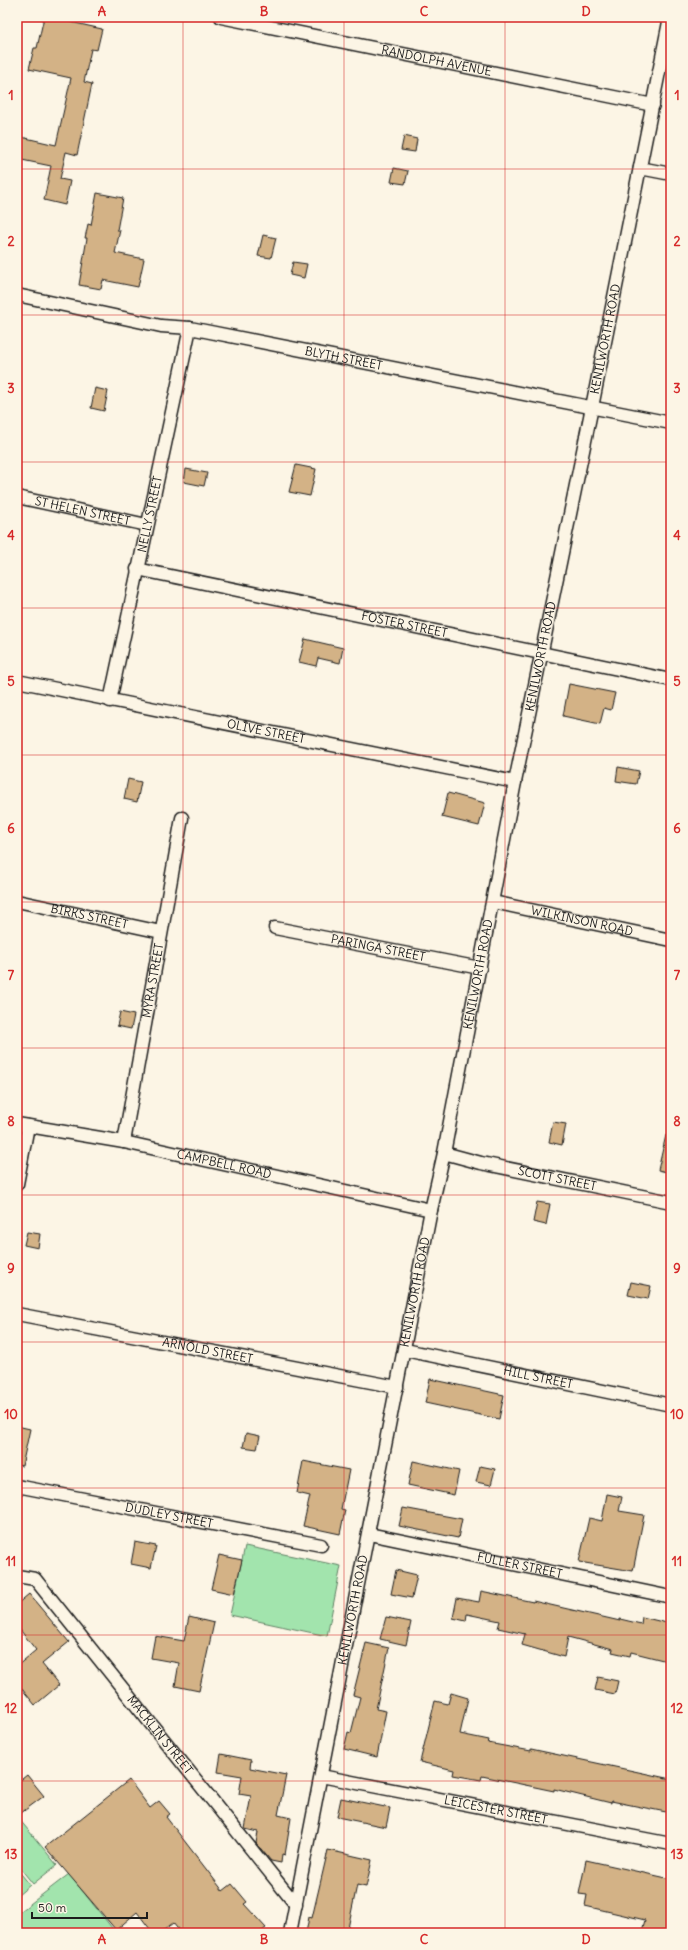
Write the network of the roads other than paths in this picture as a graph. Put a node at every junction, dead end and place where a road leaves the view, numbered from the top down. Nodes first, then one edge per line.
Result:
1 (220, 17) edge
2 (670, 17) edge
3 (653, 105) junction
4 (640, 168) junction
5 (671, 174) edge
6 (17, 295) edge
7 (190, 328) junction
8 (592, 407) junction
9 (671, 423) edge
10 (17, 497) edge
11 (148, 525) junction
12 (137, 569) junction
13 (541, 654) junction
14 (671, 680) edge
15 (17, 681) edge
16 (110, 701) junction
17 (515, 782) junction
18 (182, 818) dead end
19 (17, 901) edge
20 (492, 902) junction
21 (275, 928) dead end
22 (161, 932) junction
23 (671, 940) edge
24 (480, 968) junction
25 (22, 1125) edge
26 (124, 1142) junction
27 (444, 1153) junction
28 (17, 1184) edge
29 (671, 1202) edge
30 (431, 1210) junction
31 (17, 1314) edge
32 (404, 1350) junction
33 (397, 1387) junction
34 (671, 1405) edge
35 (17, 1486) edge
36 (368, 1534) junction
37 (321, 1545) dead end
38 (17, 1576) edge
39 (671, 1597) edge
40 (321, 1776) junction
41 (671, 1844) edge
42 (296, 1905) junction
43 (290, 1933) edge

1 - 3 street, RANDOLPH AVENUE
2 - 3 street, KENILWORTH ROAD
3 - 4 street, KENILWORTH ROAD
4 - 5 street
4 - 8 street, KENILWORTH ROAD
6 - 7 street, BLYTH STREET
7 - 8 street, BLYTH STREET
7 - 11 street, NELLY STREET
8 - 9 street, BLYTH STREET
8 - 13 street, KENILWORTH ROAD
10 - 11 street, ST HELEN STREET
11 - 12 street, NELLY STREET
12 - 13 street, FOSTER STREET
12 - 16 street, NELLY STREET
13 - 14 street, FOSTER STREET
13 - 17 street, KENILWORTH ROAD
15 - 16 street, OLIVE STREET
16 - 17 street, OLIVE STREET
17 - 20 street, KENILWORTH ROAD
18 - 22 street, MYRA STREET
19 - 22 street, BIRKS STREET
20 - 23 street, WILKINSON ROAD
20 - 24 street, KENILWORTH ROAD
21 - 24 street, PARINGA STREET
22 - 26 street, MYRA STREET
24 - 27 street, KENILWORTH ROAD
25 - 26 street, CAMPBELL ROAD
25 - 28 street
26 - 30 street, CAMPBELL ROAD
27 - 29 street, SCOTT STREET
27 - 30 street, KENILWORTH ROAD
30 - 32 street, KENILWORTH ROAD
31 - 33 street, ARNOLD STREET
32 - 33 street, KENILWORTH ROAD
32 - 34 street, HILL STREET
33 - 36 street, KENILWORTH ROAD
35 - 37 street, DUDLEY STREET
36 - 39 street, FULLER STREET
36 - 40 street, KENILWORTH ROAD
38 - 42 street, MACKLIN STREET
40 - 41 street, LEICESTER STREET
40 - 42 street, KENILWORTH ROAD
42 - 43 street, KENILWORTH ROAD

